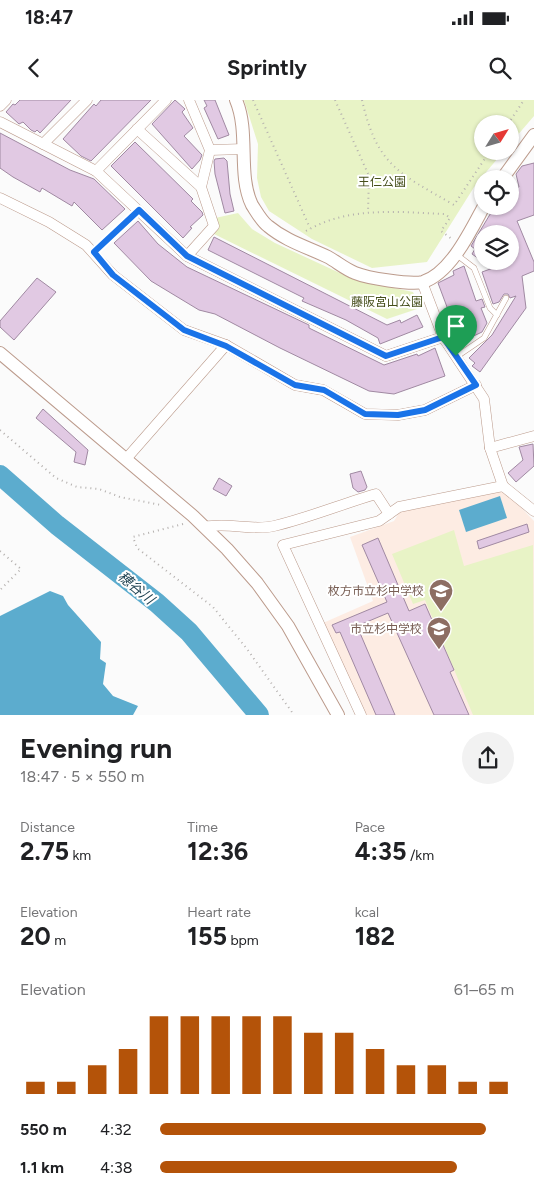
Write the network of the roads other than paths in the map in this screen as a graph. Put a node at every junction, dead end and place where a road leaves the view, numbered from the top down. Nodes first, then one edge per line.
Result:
1 (6, 100) edge
2 (87, 100) edge
3 (166, 100) edge
4 (189, 100) edge
5 (236, 100) edge
6 (0, 106) edge
7 (0, 122) edge
8 (136, 129) junction
9 (532, 141) edge
10 (43, 144) junction
11 (244, 149) junction
12 (210, 150) junction
13 (96, 170) junction
14 (509, 170) edge
15 (201, 187) junction
16 (0, 198) edge
17 (479, 215) edge
18 (459, 250) junction
19 (187, 256) junction
20 (422, 282) junction
21 (506, 298) dead end
22 (497, 315) junction
23 (443, 337) junction
24 (226, 346) junction
25 (0, 353) edge
26 (456, 356) junction
27 (476, 385) junction
28 (534, 436) edge
29 (490, 448) junction
30 (126, 459) junction
31 (503, 486) junction
32 (534, 511) edge
33 (389, 514) junction
34 (205, 527) junction
35 (321, 686) junction
36 (332, 715) edge
37 (338, 715) edge
38 (343, 715) edge
39 (361, 715) edge

1 - 6 street
2 - 10 street
3 - 8 street
4 - 12 street
5 - 11 street
7 - 10 street
8 - 13 street
8 - 15 street
9 - 14 street
10 - 13 street
11 - 12 street
11 - 20 street
12 - 15 street
13 - 19 street
15 - 19 street
16 - 24 street
17 - 18 street
18 - 20 street
18 - 22 lane
19 - 23 street
20 - 23 street
21 - 22 lane
22 - 26 lane
23 - 26 street
24 - 27 street
24 - 30 street
25 - 30 street
26 - 27 street
27 - 29 street
28 - 29 street
29 - 31 street
30 - 34 street
31 - 32 street
31 - 33 street
33 - 34 street
33 - 39 street
34 - 35 street
35 - 36 street
35 - 37 street
35 - 38 street

